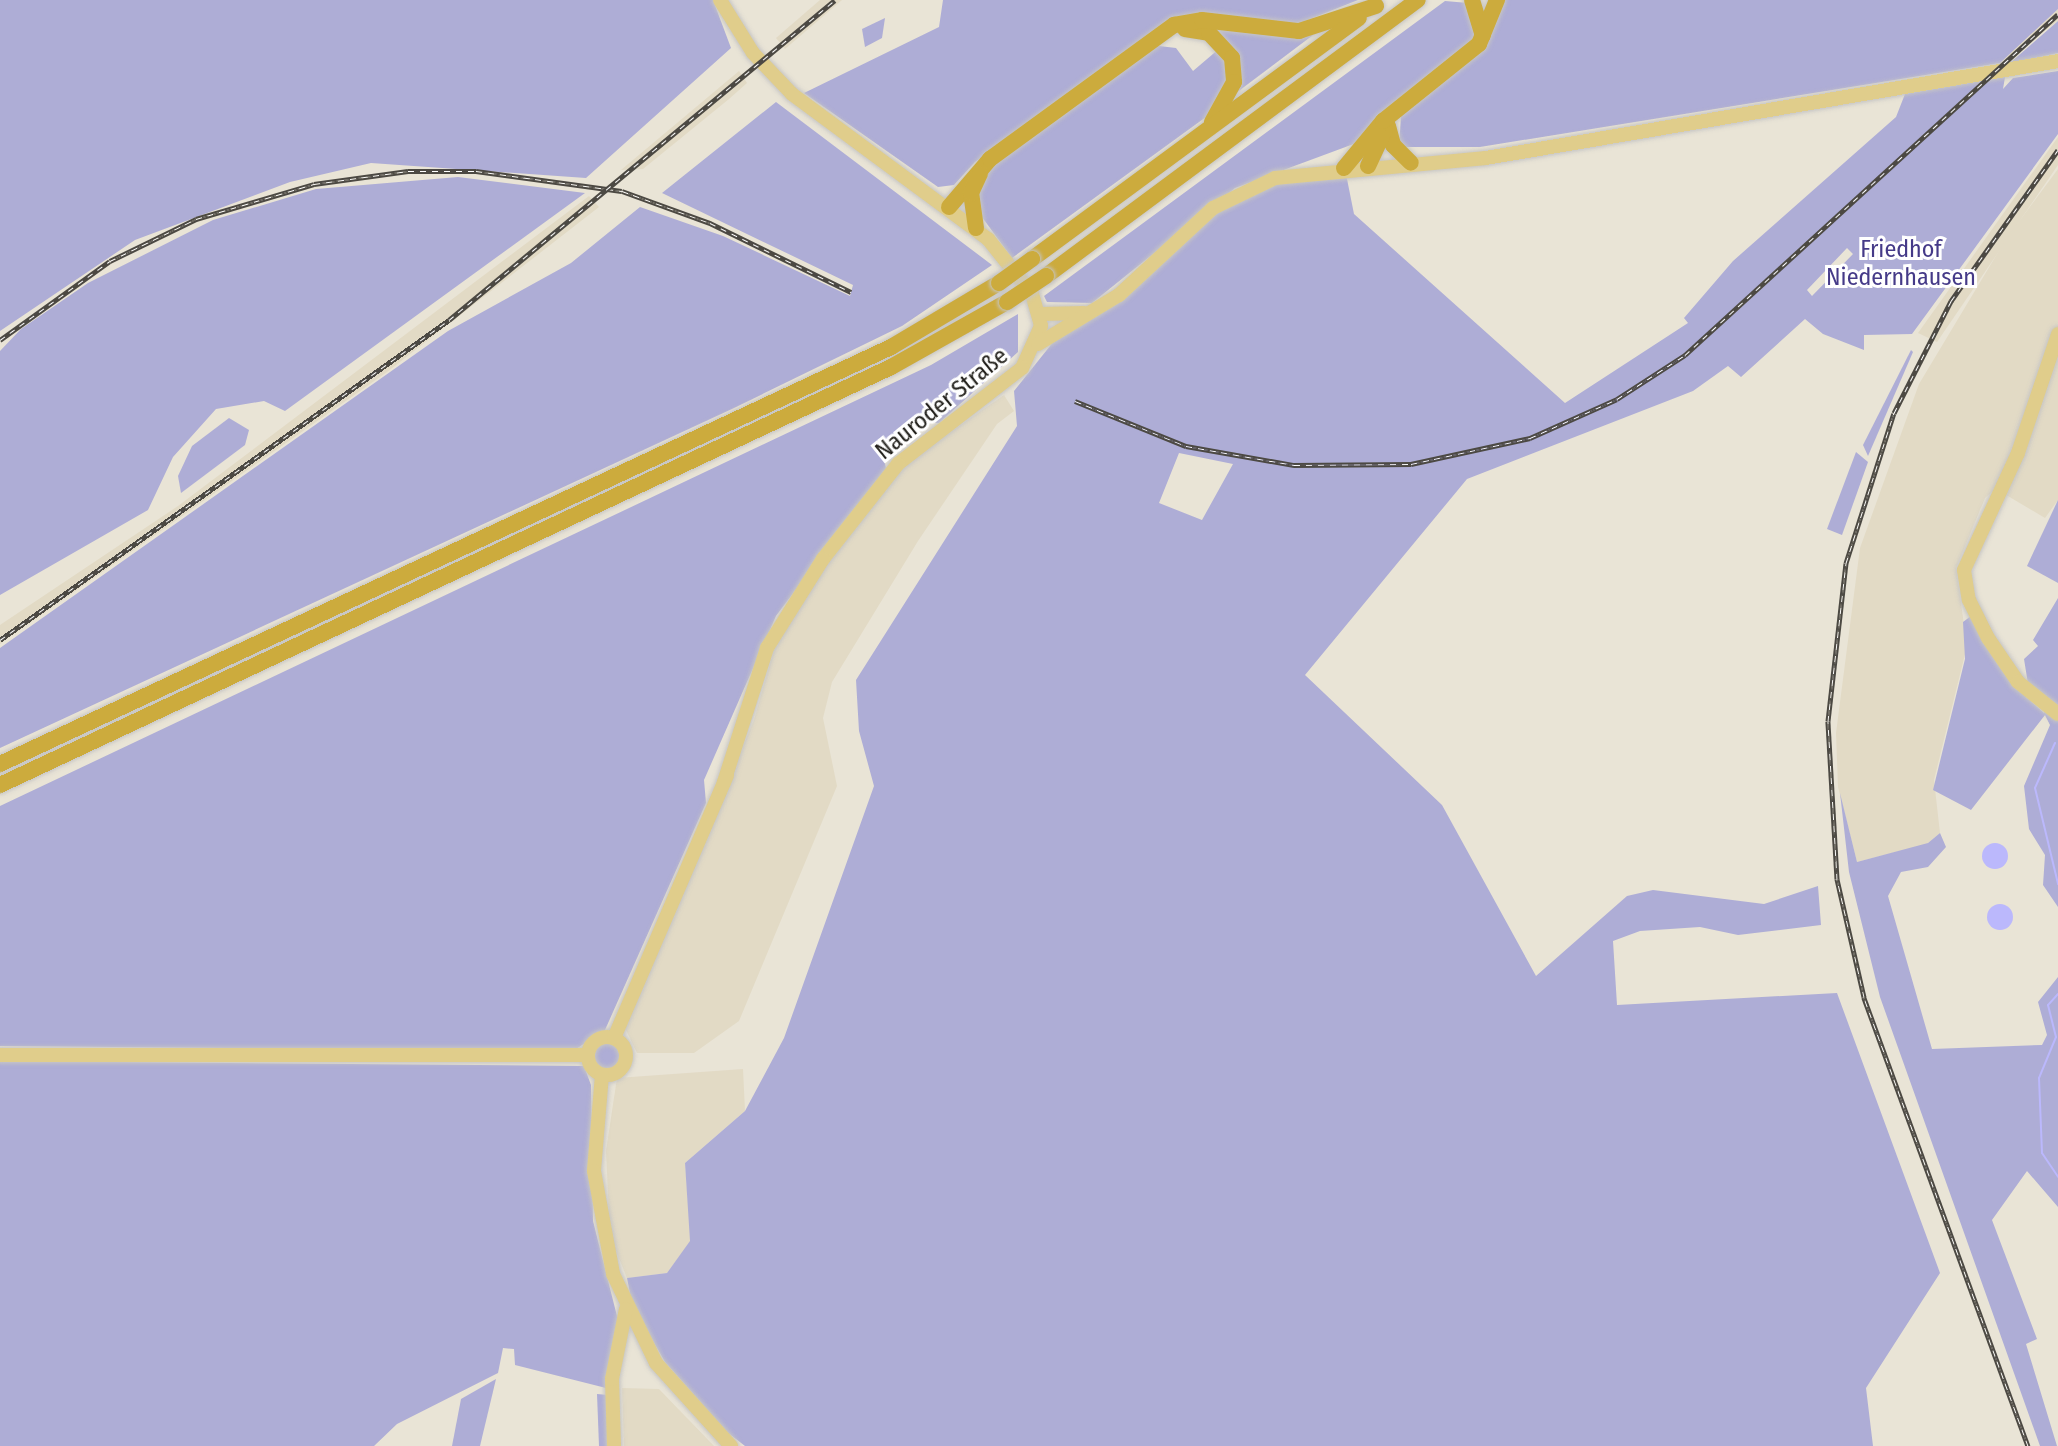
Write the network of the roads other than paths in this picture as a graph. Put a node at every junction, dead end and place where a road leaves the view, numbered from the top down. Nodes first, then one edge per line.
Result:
1 (720, 0) edge
2 (1418, 0) edge
3 (1472, 0) edge
4 (1497, 0) edge
5 (1380, 3) edge
6 (1164, 32) junction
7 (1483, 37) junction
8 (2058, 61) edge
9 (1390, 117) junction
10 (1209, 128) junction
11 (1372, 139) junction
12 (990, 159) junction
13 (1411, 163) junction
14 (1368, 166) junction
15 (1344, 168) junction
16 (971, 193) junction
17 (949, 207) junction
18 (976, 228) junction
19 (1097, 310) junction
20 (1040, 314) junction
21 (1068, 323) junction
22 (2058, 334) edge
23 (1038, 344) junction
24 (2058, 714) edge
25 (0, 764) edge
26 (0, 785) edge
27 (614, 1038) junction
28 (0, 1055) edge
29 (588, 1055) junction
30 (602, 1075) junction
31 (626, 1309) junction
32 (645, 1345) junction
33 (619, 1350) junction
34 (613, 1374) junction
35 (614, 1446) edge
36 (731, 1446) edge

1 - 17 main road
2 - 26 highway, bridge
3 - 7 highway
4 - 7 highway
5 - 6 highway
5 - 10 highway
6 - 10 highway
6 - 12 highway
7 - 9 highway
8 - 13 main road
9 - 11 highway
9 - 13 highway
9 - 14 highway
10 - 25 highway, bridge
11 - 14 highway
11 - 15 highway
12 - 16 highway
12 - 17 highway
13 - 14 main road
14 - 15 main road
15 - 19 main road
16 - 17 highway
16 - 18 highway
17 - 18 main road
18 - 20 main road
19 - 20 main road
19 - 21 main road
20 - 21 main road
20 - 23 main road, Nauroder Straße
21 - 23 main road
22 - 24 main road
23 - 27 main road, Nauroder Straße
27 - 29 main road
27 - 30 main road
28 - 29 main road
29 - 30 main road
30 - 31 main road
31 - 32 main road
31 - 33 main road
32 - 33 main road
32 - 34 main road
32 - 36 main road
33 - 34 main road
34 - 35 main road

